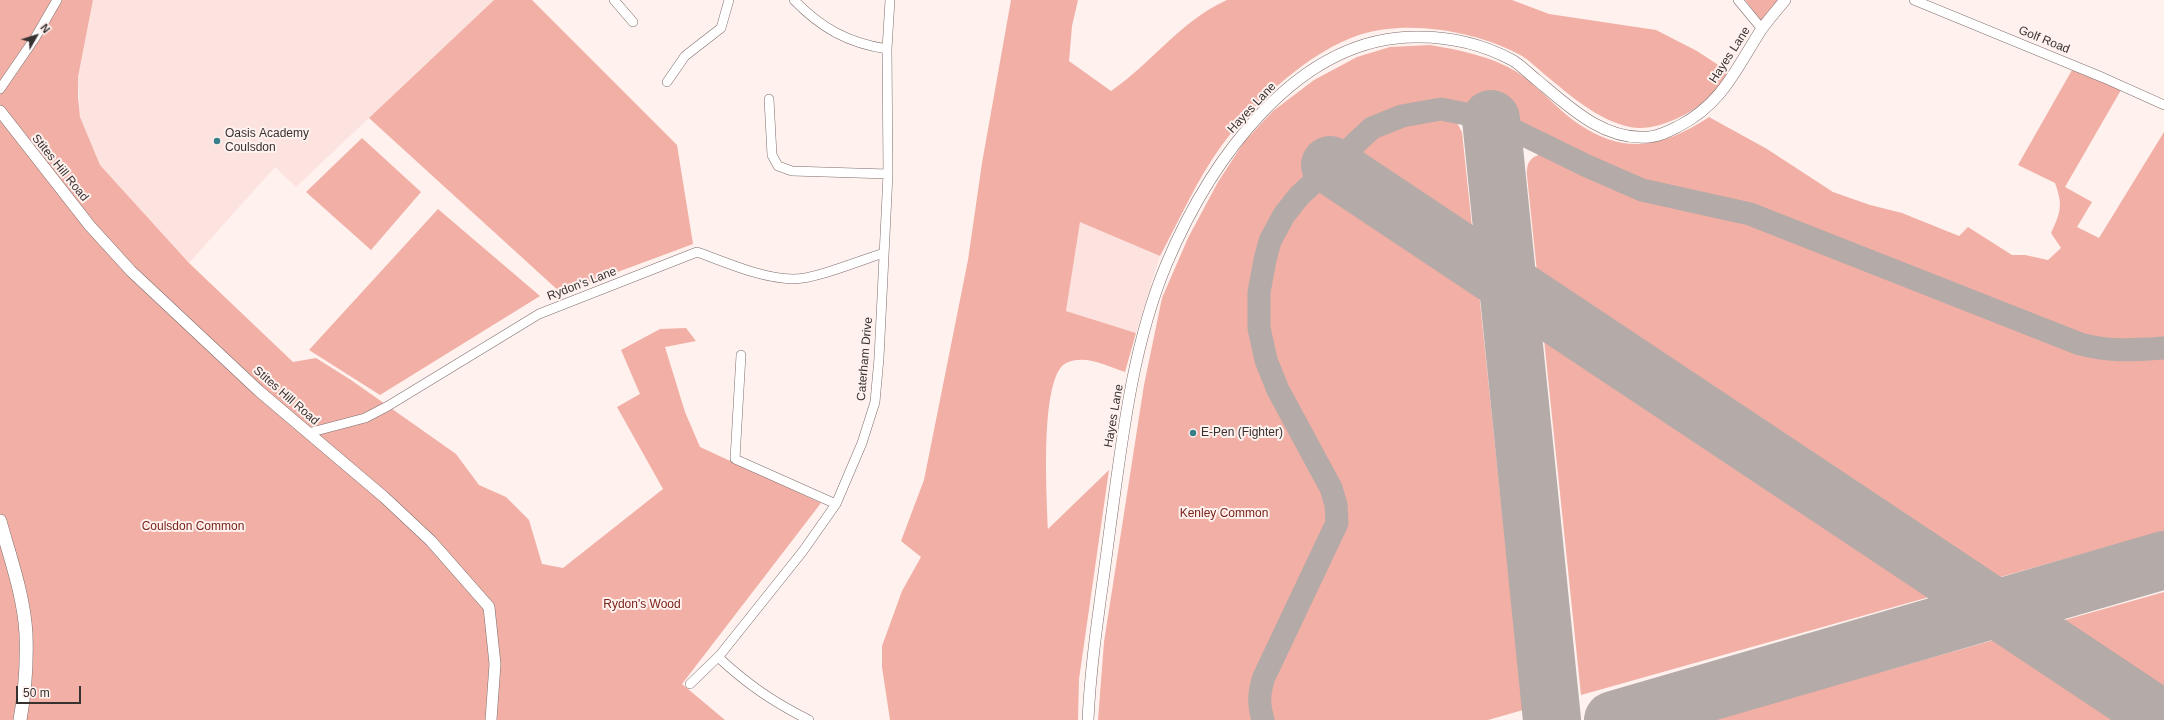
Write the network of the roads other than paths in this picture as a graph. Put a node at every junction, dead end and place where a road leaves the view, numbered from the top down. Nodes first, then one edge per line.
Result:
1 (57, 0) edge
2 (614, 0) edge
3 (729, 0) edge
4 (794, 0) edge
5 (890, 0) edge
6 (1738, 0) edge
7 (1785, 0) edge
8 (1914, 0) edge
9 (633, 22) dead end
10 (1762, 29) junction
11 (887, 49) junction
12 (667, 82) dead end
13 (0, 89) edge
14 (769, 99) dead end
15 (2164, 105) edge
16 (0, 111) edge
17 (888, 174) junction
18 (884, 253) junction
19 (741, 356) dead end
20 (308, 433) junction
21 (836, 504) junction
22 (0, 521) edge
23 (718, 657) junction
24 (690, 684) dead end
25 (20, 720) edge
26 (491, 720) edge
27 (808, 720) edge
28 (1088, 720) edge

1 - 13 street
2 - 9 street
3 - 12 street
4 - 11 street
5 - 11 street, Caterham Drive
6 - 10 street
7 - 10 street, Hayes Lane
8 - 15 street, Golf Road
10 - 28 street, Hayes Lane
11 - 17 street, Caterham Drive
14 - 17 street
16 - 20 street, Stites Hill Road
17 - 18 street, Caterham Drive
18 - 20 street, Rydon's Lane
18 - 21 street, Caterham Drive
19 - 21 street
20 - 26 street, Stites Hill Road
21 - 23 street, Caterham Drive
22 - 25 main road
23 - 24 street, Caterham Drive
23 - 27 street

